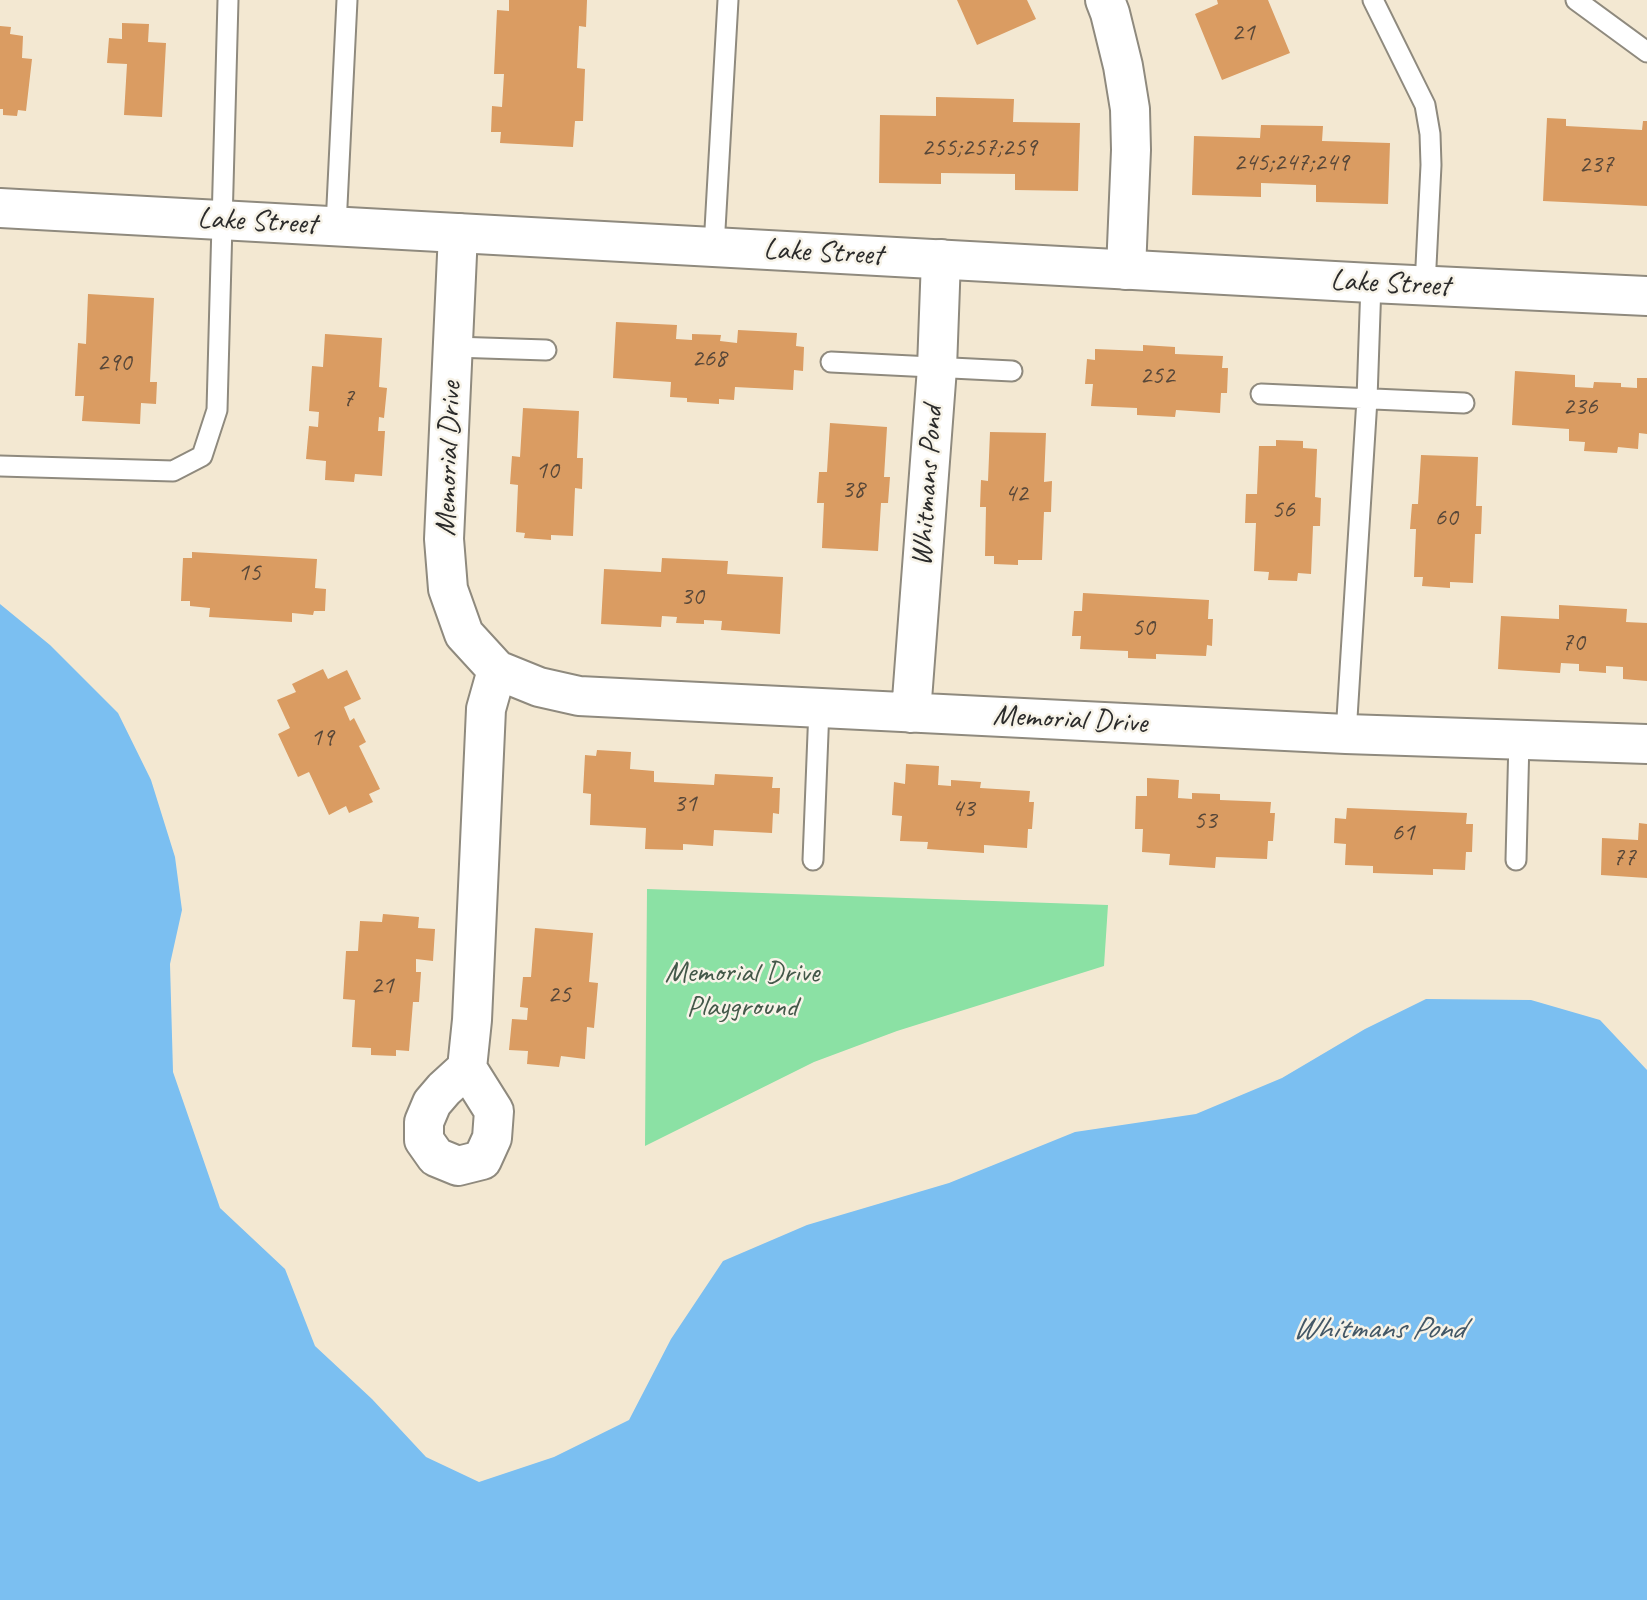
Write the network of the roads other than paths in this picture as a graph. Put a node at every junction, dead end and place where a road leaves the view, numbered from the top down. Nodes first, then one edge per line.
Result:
1 (228, 0) edge
2 (346, 0) edge
3 (727, 0) edge
4 (1105, 0) edge
5 (1373, 0) edge
6 (1576, 0) edge
7 (1647, 52) edge
8 (0, 208) edge
9 (223, 220) junction
10 (336, 226) junction
11 (458, 233) junction
12 (714, 247) junction
13 (941, 259) junction
14 (1126, 270) junction
15 (1371, 283) junction
16 (1425, 286) junction
17 (1647, 296) edge
18 (453, 347) junction
19 (546, 350) dead end
20 (831, 362) dead end
21 (937, 368) junction
22 (1013, 371) dead end
23 (1261, 394) dead end
24 (1367, 399) junction
25 (1464, 403) dead end
26 (0, 466) edge
27 (497, 670) junction
28 (819, 708) junction
29 (911, 713) junction
30 (1346, 734) junction
31 (1519, 739) junction
32 (1647, 744) edge
33 (813, 860) dead end
34 (1516, 860) dead end
35 (467, 1069) dead end

1 - 9 lane
2 - 10 lane
3 - 12 lane
4 - 14 street
5 - 16 lane
6 - 7 lane
8 - 9 street, Lake Street
9 - 10 street, Lake Street
9 - 26 lane
10 - 11 street, Lake Street
11 - 12 street, Lake Street
11 - 18 street, Memorial Drive
12 - 13 street, Lake Street
13 - 14 street, Lake Street
13 - 21 street, Whitmans Pond
14 - 15 street, Lake Street
15 - 16 street, Lake Street
15 - 24 lane
16 - 17 street, Lake Street
18 - 19 lane
18 - 27 street, Memorial Drive
20 - 21 lane
21 - 22 lane
21 - 29 street, Whitmans Pond
23 - 24 lane
24 - 25 lane
24 - 30 lane
27 - 28 street, Memorial Drive
27 - 35 street
28 - 29 street, Memorial Drive
28 - 33 lane
29 - 30 street, Memorial Drive
30 - 31 street, Memorial Drive
31 - 32 street, Memorial Drive
31 - 34 lane

